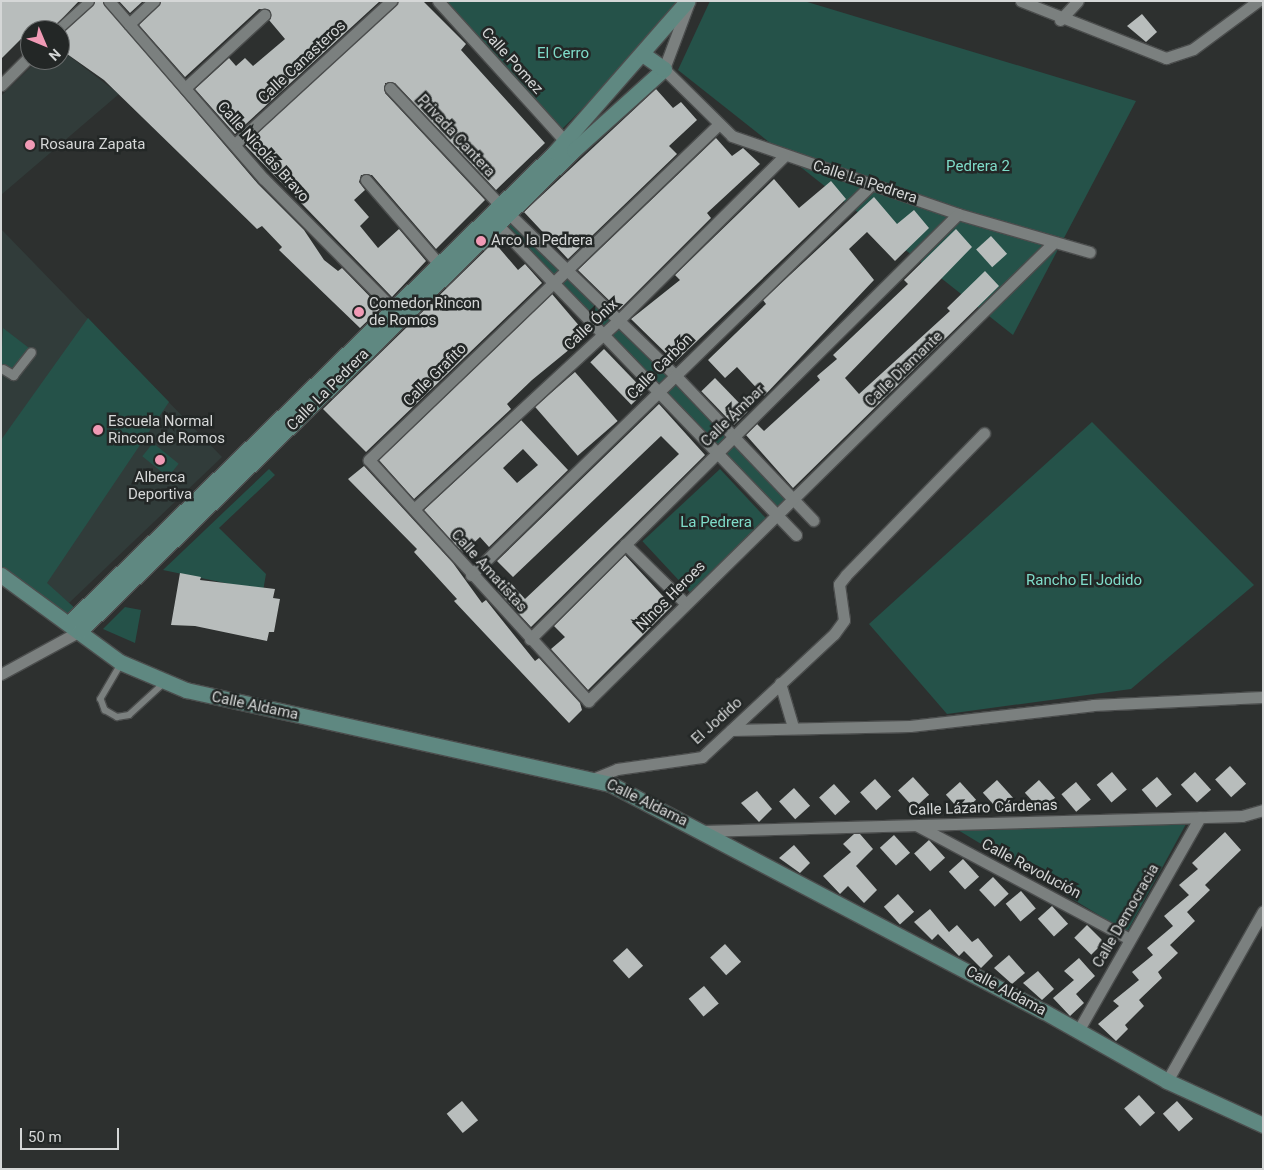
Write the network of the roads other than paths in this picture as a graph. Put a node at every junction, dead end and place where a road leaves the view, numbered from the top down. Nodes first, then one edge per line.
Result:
1 (89, 1) edge
2 (109, 1) edge
3 (154, 1) edge
4 (391, 1) edge
5 (438, 1) edge
6 (688, 1) edge
7 (1021, 1) edge
8 (1078, 1) edge
9 (1258, 1) edge
10 (264, 15) dead end
11 (68, 20) edge
12 (1060, 20) junction
13 (129, 24) junction
14 (644, 54) junction
15 (20, 66) edge
16 (664, 69) junction
17 (1, 85) edge
18 (185, 88) junction
19 (390, 88) dead end
20 (718, 125) junction
21 (565, 141) junction
22 (234, 144) junction
23 (783, 157) junction
24 (366, 180) dead end
25 (874, 183) junction
26 (958, 214) junction
27 (499, 215) junction
28 (1052, 244) junction
29 (1090, 252) dead end
30 (439, 264) junction
31 (565, 269) junction
32 (553, 280) junction
33 (397, 313) junction
34 (618, 321) junction
35 (604, 334) junction
36 (31, 352) dead end
37 (2, 369) edge
38 (674, 374) junction
39 (659, 390) junction
40 (984, 433) dead end
41 (734, 437) junction
42 (716, 452) junction
43 (369, 460) joint
44 (791, 497) junction
45 (414, 510) junction
46 (775, 513) junction
47 (813, 520) dead end
48 (796, 535) dead end
49 (625, 544) junction
50 (1, 575) edge
51 (471, 576) junction
52 (685, 603) junction
53 (74, 627) junction
54 (530, 639) junction
55 (122, 663) junction
56 (1, 674) edge
57 (164, 683) junction
58 (780, 683) junction
59 (1263, 697) edge
60 (588, 701) joint
61 (793, 727) junction
62 (731, 730) junction
63 (594, 778) junction
64 (1263, 810) edge
65 (1200, 817) junction
66 (916, 825) junction
67 (702, 831) junction
68 (1263, 911) edge
69 (1130, 939) junction
70 (1078, 1030) junction
71 (1167, 1081) junction
72 (1263, 1126) edge

1 - 11 street
2 - 13 street, Calle Nicolás Bravo
3 - 13 street
4 - 22 street, Calle Canasteros
5 - 21 street, Calle Pomez
6 - 14 main road
6 - 16 street
7 - 12 street
8 - 12 street
9 - 12 street
10 - 18 street
13 - 18 street, Calle Nicolás Bravo
14 - 16 main road, Calle La Pedrera
14 - 21 main road, Calle La Pedrera
15 - 17 street
16 - 20 street, Calle La Pedrera
16 - 27 main road, Calle La Pedrera
18 - 22 street, Calle Nicolás Bravo
19 - 27 street, Privada Cantera
20 - 23 street, Calle La Pedrera
20 - 31 street, Calle Grafito
21 - 27 main road, Calle La Pedrera
22 - 33 street, Calle Nicolás Bravo
23 - 25 street, Calle La Pedrera
23 - 34 street, Calle Ónix
24 - 30 street
25 - 26 street, Calle La Pedrera
25 - 38 street, Calle Carbón
26 - 28 street, Calle La Pedrera
26 - 41 street, Calle Ámbar
27 - 30 main road, Calle La Pedrera
27 - 31 street
27 - 32 street
27 - 33 main road, Calle La Pedrera
28 - 29 street, Calle La Pedrera
28 - 44 street, Calle Diamante
30 - 33 main road, Calle La Pedrera
31 - 32 street, Calle Grafito
31 - 34 street
32 - 35 street
32 - 43 street, Calle Grafito
33 - 53 main road, Calle La Pedrera
34 - 35 street, Calle Ónix
34 - 38 street
35 - 39 street
35 - 45 street, Calle Ónix
36 - 37 street
38 - 39 street, Calle Carbón
38 - 41 street
39 - 42 street
39 - 51 street, Calle Carbón
40 - 58 street, El Jodido
41 - 42 street, Calle Ámbar
41 - 44 street
42 - 46 street
42 - 49 street, Calle Ámbar
43 - 45 street, Calle Amatistas
44 - 46 street, Calle Diamante
44 - 47 street
45 - 51 street, Calle Amatistas
46 - 48 street
46 - 52 street, Ninos Heroes
49 - 52 street
49 - 54 street, Calle Ámbar
50 - 53 main road, Calle Aldama
51 - 54 street, Calle Amatistas
52 - 60 street, Ninos Heroes
53 - 55 main road, Calle Aldama
53 - 56 street, Calle La Pedrera
54 - 60 street, Calle Amatistas
55 - 57 main road, Calle Aldama
55 - 57 lane
57 - 63 main road, Calle Aldama
58 - 61 street
58 - 62 street, El Jodido
59 - 61 street
61 - 62 street
62 - 63 street, El Jodido
63 - 67 main road, Calle Aldama
64 - 65 street, Calle Lázaro Cárdenas
65 - 66 street, Calle Lázaro Cárdenas
65 - 69 street, Calle Democracia
66 - 67 street, Calle Lázaro Cárdenas
66 - 69 street, Calle Revolución
67 - 70 main road, Calle Aldama
68 - 71 street
69 - 70 street, Calle Democracia
70 - 71 main road, Calle Aldama
71 - 72 main road, Calle Aldama

